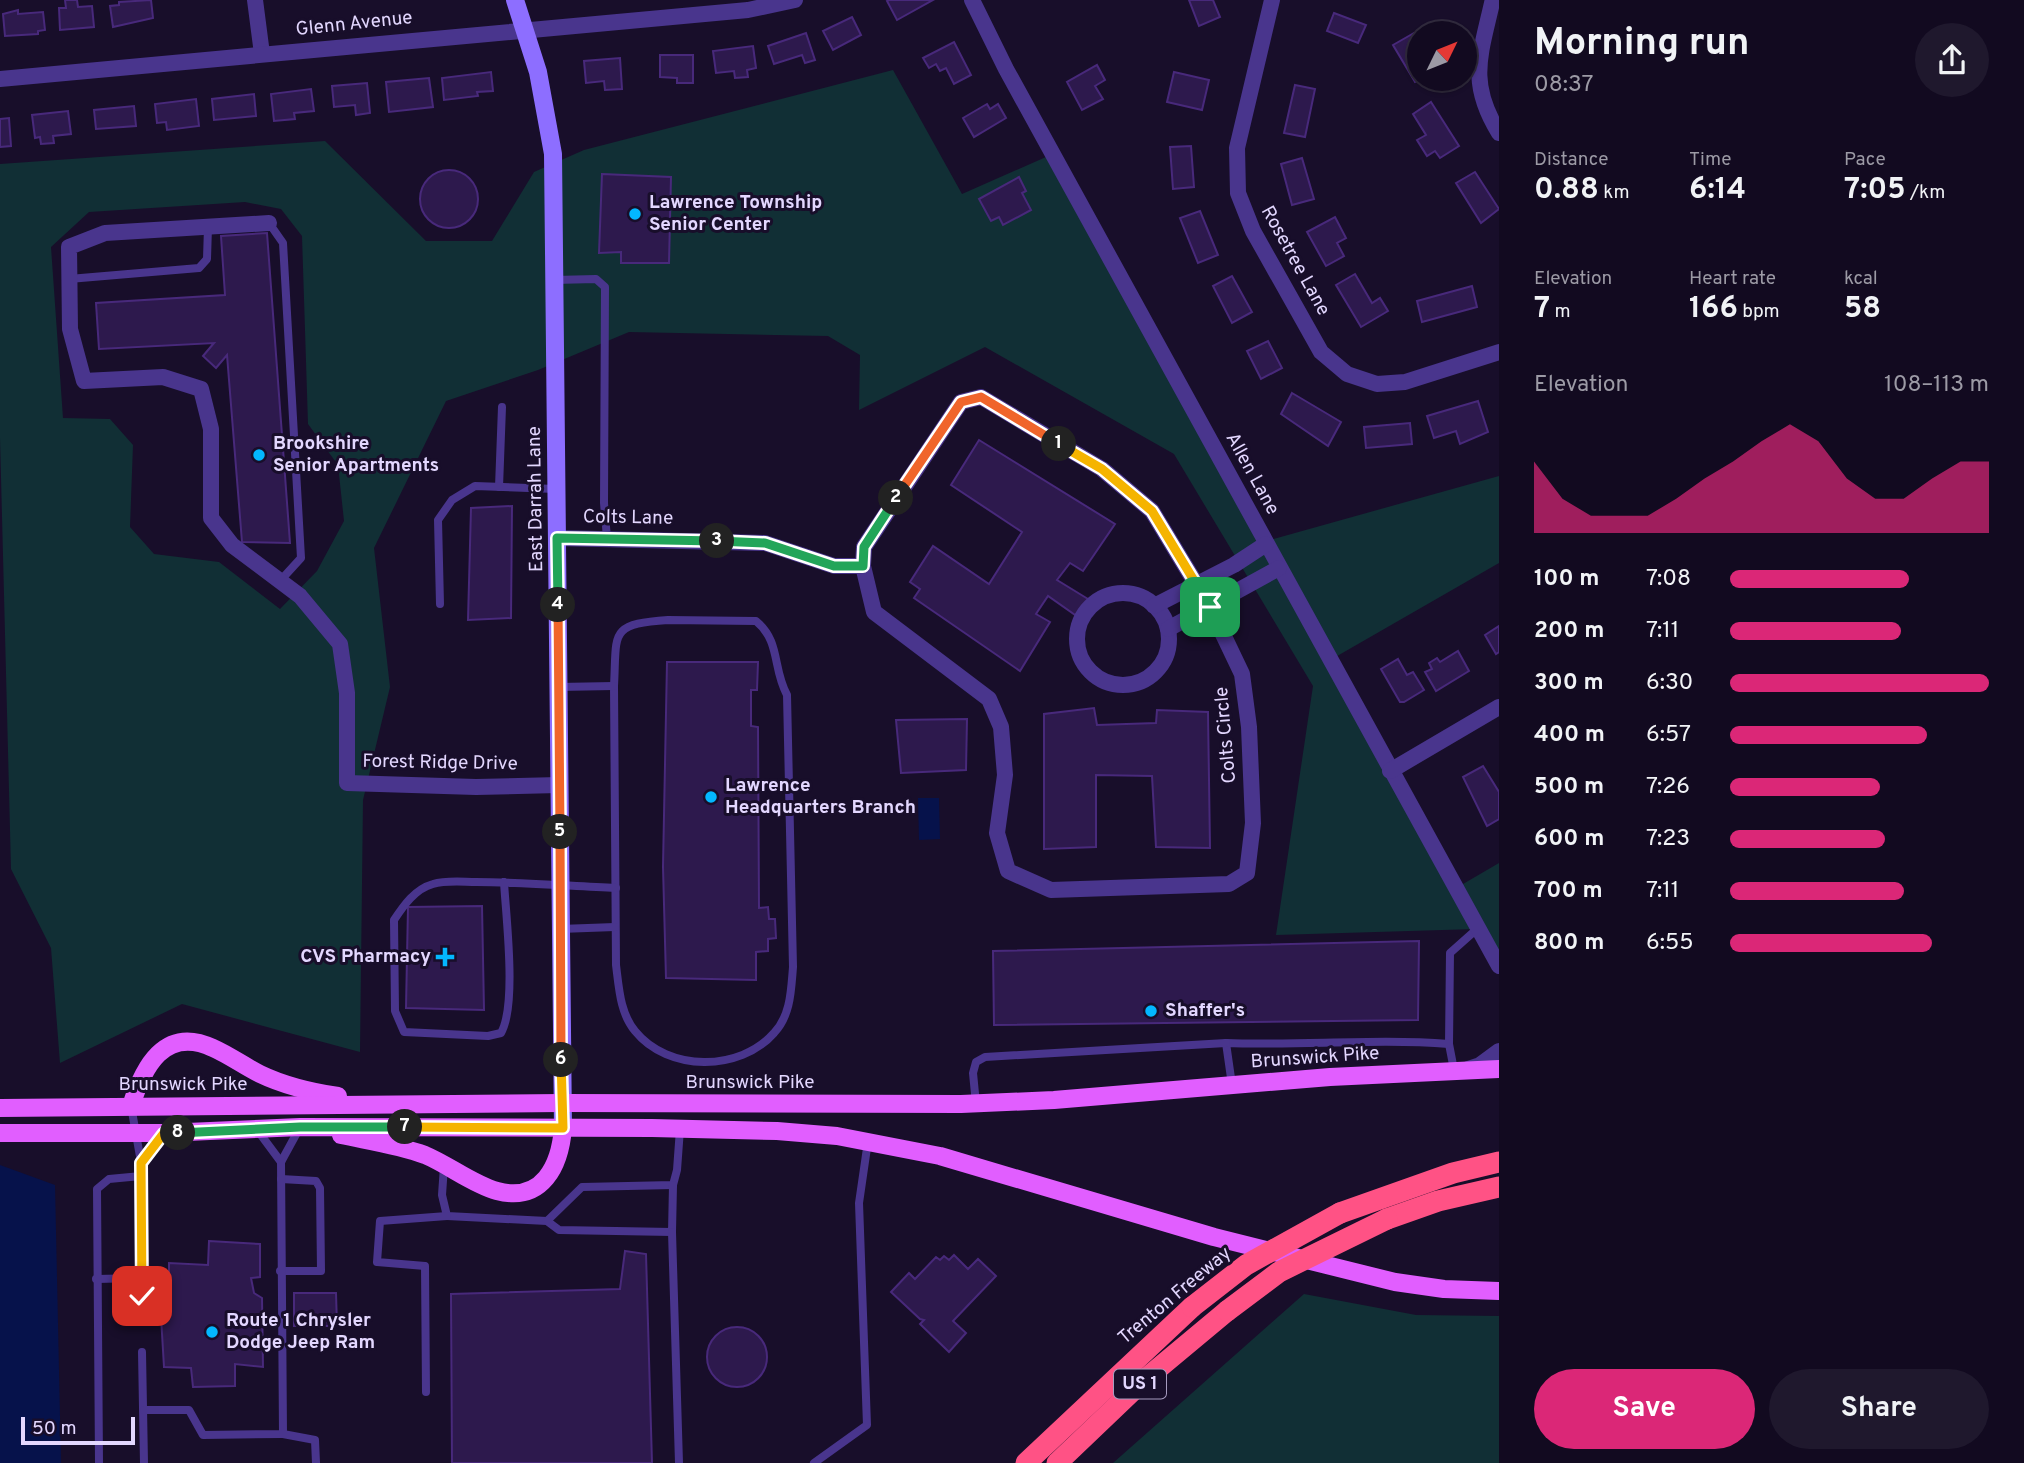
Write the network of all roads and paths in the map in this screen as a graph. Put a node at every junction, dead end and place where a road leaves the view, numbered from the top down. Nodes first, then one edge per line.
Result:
1 (256, 0) edge
2 (515, 0) edge
3 (795, 0) edge
4 (972, 0) edge
5 (1272, 0) edge
6 (1490, 2) edge
7 (702, 7) edge
8 (526, 29) junction
9 (262, 54) junction
10 (0, 79) edge
11 (1499, 132) edge
12 (269, 223) joint
13 (208, 227) junction
14 (69, 279) junction
15 (554, 280) junction
16 (1499, 352) edge
17 (502, 407) dead end
18 (499, 486) junction
19 (556, 489) junction
20 (557, 538) junction
21 (607, 538) junction
22 (1266, 544) junction
23 (863, 566) junction
24 (1279, 568) junction
25 (279, 581) junction
26 (1196, 582) junction
27 (440, 604) dead end
28 (1154, 606) junction
29 (1210, 607) junction
30 (1168, 629) junction
31 (614, 686) junction
32 (558, 687) junction
33 (1499, 707) edge
34 (1390, 771) junction
35 (559, 785) junction
36 (504, 882) junction
37 (560, 884) junction
38 (616, 888) junction
39 (615, 927) junction
40 (560, 929) junction
41 (1476, 929) junction
42 (1499, 966) edge
43 (1226, 1043) junction
44 (1449, 1044) junction
45 (1499, 1051) edge
46 (1499, 1069) edge
47 (1459, 1070) junction
48 (1232, 1085) junction
49 (562, 1103) junction
50 (976, 1104) junction
51 (400, 1105) junction
52 (131, 1106) junction
53 (0, 1108) edge
54 (300, 1127) junction
55 (563, 1128) junction
56 (257, 1129) junction
57 (680, 1129) junction
58 (0, 1133) edge
59 (136, 1133) junction
60 (164, 1133) junction
61 (868, 1141) junction
62 (1499, 1162) edge
63 (141, 1163) junction
64 (281, 1163) junction
65 (445, 1163) junction
66 (141, 1176) junction
67 (281, 1179) junction
68 (673, 1185) junction
69 (1499, 1187) edge
70 (447, 1216) junction
71 (547, 1221) junction
72 (672, 1231) junction
73 (280, 1271) junction
74 (142, 1278) junction
75 (96, 1279) junction
76 (1499, 1291) edge
77 (142, 1296) dead end
78 (142, 1352) dead end
79 (426, 1392) dead end
80 (144, 1410) junction
81 (283, 1434) junction
82 (99, 1463) edge
83 (144, 1463) edge
84 (316, 1463) edge
85 (678, 1463) edge
86 (814, 1463) edge
87 (1026, 1463) edge
88 (1057, 1463) edge

1 - 9 street
2 - 8 street, East Darrah Lane
3 - 7 street, Glenn Avenue
4 - 22 street, Allen Lane
5 - 16 street, Rosetree Lane
6 - 11 street
7 - 8 street, Glenn Avenue
8 - 9 street, Glenn Avenue
8 - 15 street, East Darrah Lane
9 - 10 street, Glenn Avenue
12 - 13 street, Forest Ridge Drive
12 - 25 lane
13 - 14 street, Forest Ridge Drive
13 - 14 lane
14 - 25 street, Forest Ridge Drive
15 - 19 street, East Darrah Lane
15 - 21 lane
17 - 18 lane
18 - 19 lane
18 - 27 lane
19 - 20 street, East Darrah Lane
20 - 21 street, Colts Lane
20 - 32 street, East Darrah Lane
21 - 23 street, Colts Lane
22 - 24 street, Allen Lane
22 - 26 street
23 - 26 street, Colts Circle
23 - 29 street, Colts Circle
24 - 29 street
24 - 34 street, Allen Lane
25 - 35 street, Forest Ridge Drive
26 - 28 street
26 - 29 street, Colts Circle
28 - 30 street
28 - 30 street
29 - 30 street
31 - 32 lane
31 - 38 lane
31 - 39 lane
32 - 35 street, East Darrah Lane
33 - 34 street
34 - 41 street, Allen Lane
35 - 37 street, East Darrah Lane
36 - 36 lane
36 - 37 lane
37 - 38 lane
37 - 40 street, East Darrah Lane
38 - 39 lane
39 - 40 lane
40 - 49 street, East Darrah Lane
41 - 42 street, Allen Lane
41 - 44 lane
43 - 44 lane
43 - 48 lane
43 - 50 lane
44 - 47 lane
45 - 47 street
46 - 47 main road, Brunswick Pike
47 - 48 main road, Brunswick Pike
48 - 50 main road, Brunswick Pike
49 - 50 main road, Brunswick Pike
49 - 51 main road, Brunswick Pike
49 - 55 street, East Darrah Lane
51 - 52 main road, Brunswick Pike
51 - 52 main road
52 - 53 main road, Brunswick Pike
52 - 59 lane
54 - 55 main road
54 - 56 main road
54 - 64 lane
54 - 65 main road
55 - 57 main road
55 - 65 main road
56 - 60 main road
56 - 64 lane
57 - 61 main road
57 - 68 lane
58 - 59 main road
59 - 60 main road
59 - 63 lane
60 - 63 lane
61 - 76 main road
61 - 86 lane
62 - 87 highway, Trenton Freeway / US 1, bridge
63 - 66 lane
64 - 67 lane
65 - 70 lane
66 - 74 lane
66 - 75 lane
67 - 73 lane
67 - 73 lane
68 - 71 lane
68 - 72 lane
69 - 88 highway, US 1, bridge
70 - 71 lane
70 - 79 lane
71 - 72 lane
72 - 85 lane
73 - 81 lane
74 - 75 lane
74 - 77 lane
75 - 82 lane
78 - 80 lane
80 - 81 lane
80 - 83 lane
81 - 84 lane

